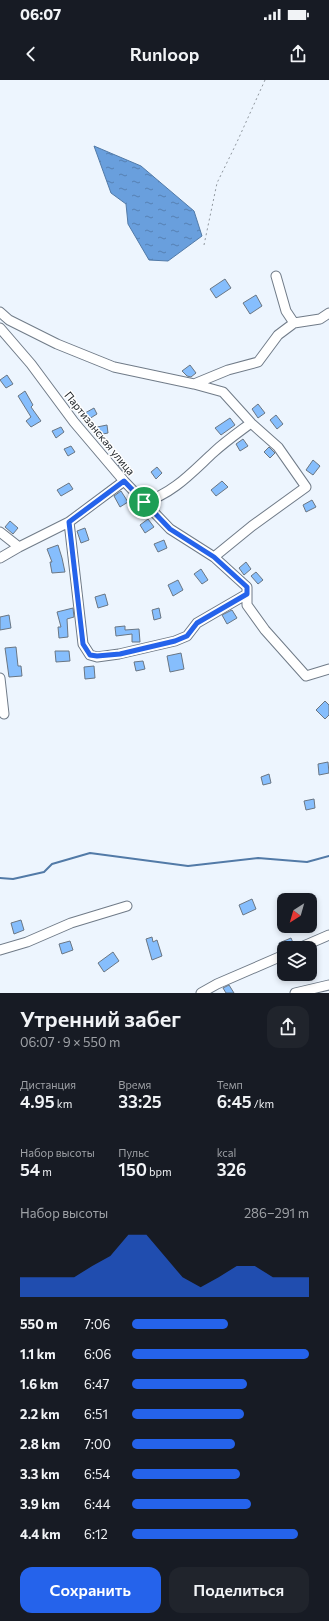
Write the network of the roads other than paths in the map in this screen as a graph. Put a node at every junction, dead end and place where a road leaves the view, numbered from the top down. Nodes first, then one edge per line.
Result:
1 (276, 276) dead end
2 (0, 312) edge
3 (329, 312) edge
4 (294, 323) junction
5 (0, 328) edge
6 (194, 384) junction
7 (252, 423) junction
8 (124, 481) junction
9 (144, 502) junction
10 (69, 522) junction
11 (0, 532) edge
12 (20, 547) junction
13 (214, 557) junction
14 (0, 558) edge
15 (247, 594) junction
16 (329, 669) edge
17 (0, 678) edge
18 (4, 714) dead end
19 (127, 906) dead end
20 (329, 935) edge
21 (316, 941) edge
22 (0, 950) edge
23 (277, 958) edge
24 (329, 985) edge
25 (201, 993) edge
26 (295, 993) edge

1 - 4 street
2 - 6 street
3 - 4 street
4 - 6 street
5 - 8 street, Партизанская улица
6 - 7 street
7 - 9 street
7 - 13 street
8 - 9 street, Партизанская улица
8 - 10 street
9 - 13 street, Партизанская улица
10 - 12 street
10 - 15 street
11 - 12 street
12 - 14 street
13 - 15 street, Партизанская улица
15 - 16 street, Партизанская улица
17 - 18 street
19 - 22 street
20 - 21 street
23 - 25 street
24 - 26 street

